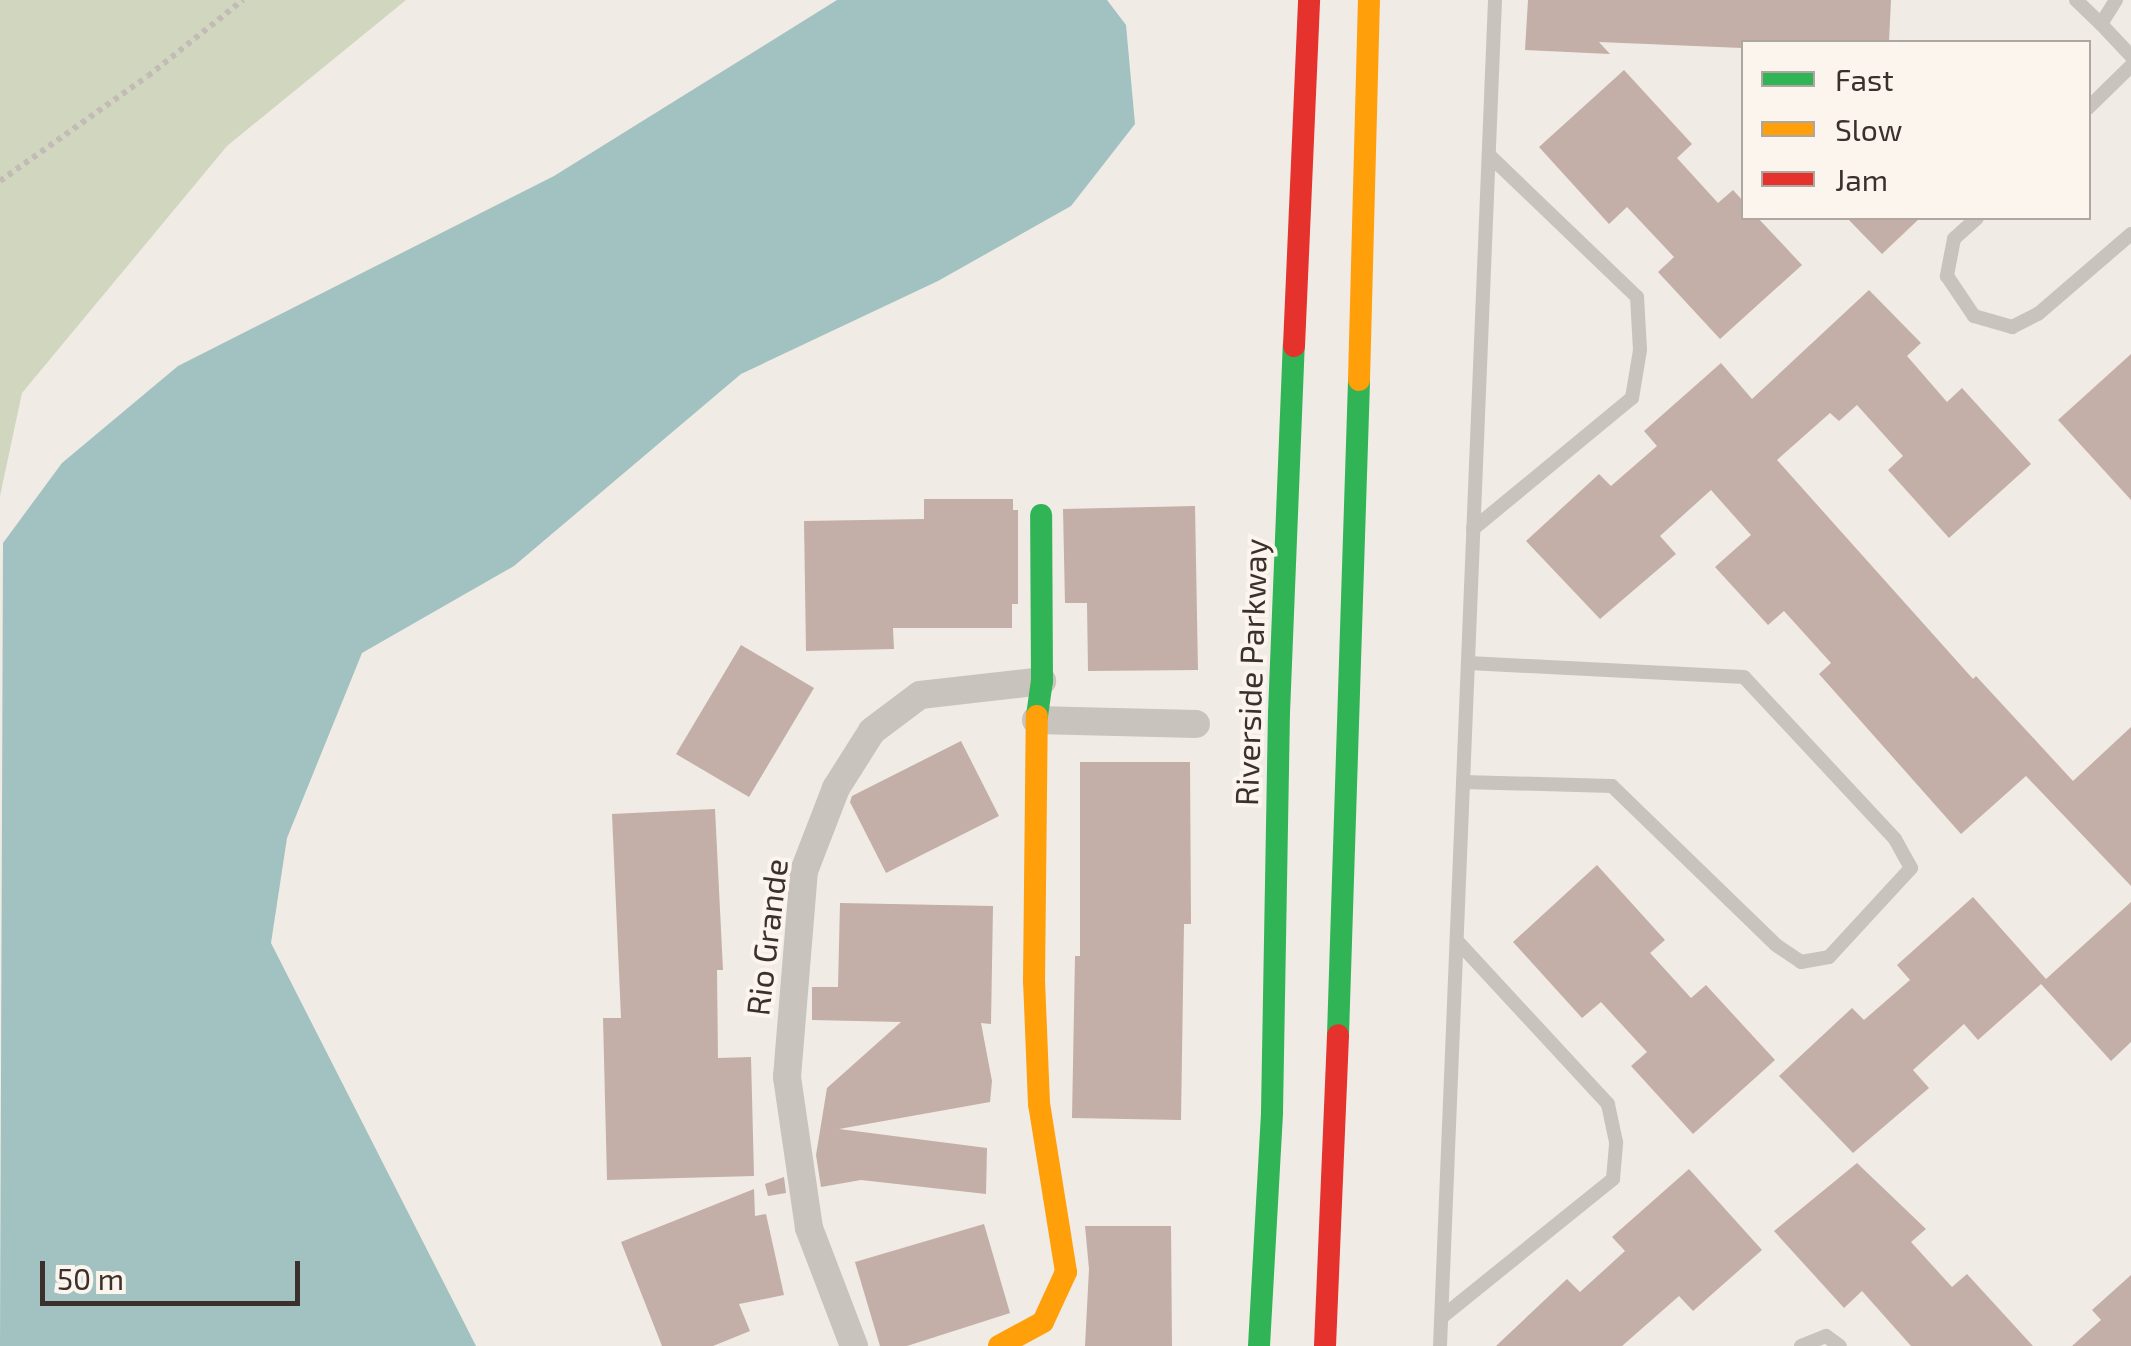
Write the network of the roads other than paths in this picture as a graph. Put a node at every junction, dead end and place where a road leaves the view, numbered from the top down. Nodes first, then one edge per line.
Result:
1 (1309, 0) edge
2 (1368, 0) edge
3 (1495, 0) edge
4 (2076, 0) edge
5 (2116, 0) edge
6 (2100, 24) junction
7 (2131, 56) edge
8 (2131, 66) edge
9 (2091, 105) edge
10 (1489, 155) junction
11 (1974, 220) edge
12 (2131, 234) edge
13 (1041, 514) dead end
14 (1473, 529) junction
15 (1468, 663) junction
16 (1042, 681) junction
17 (1036, 720) junction
18 (1196, 724) dead end
19 (1463, 782) junction
20 (1457, 941) junction
21 (1442, 1317) junction
22 (854, 1346) edge
23 (999, 1346) edge
24 (1260, 1346) edge
25 (1325, 1346) edge
26 (1440, 1346) edge
27 (1801, 1346) edge
28 (1840, 1346) edge

1 - 24 street, Riverside Parkway
2 - 25 street
3 - 10 lane
4 - 6 lane
5 - 6 lane
6 - 7 lane
8 - 9 lane
10 - 14 lane
10 - 14 lane
11 - 12 lane
13 - 16 street
14 - 15 lane
15 - 19 lane
15 - 19 lane
16 - 17 street
16 - 22 street, Rio Grande
17 - 18 street
17 - 23 street
19 - 20 lane
20 - 21 lane
20 - 21 lane
21 - 26 lane
27 - 28 lane

